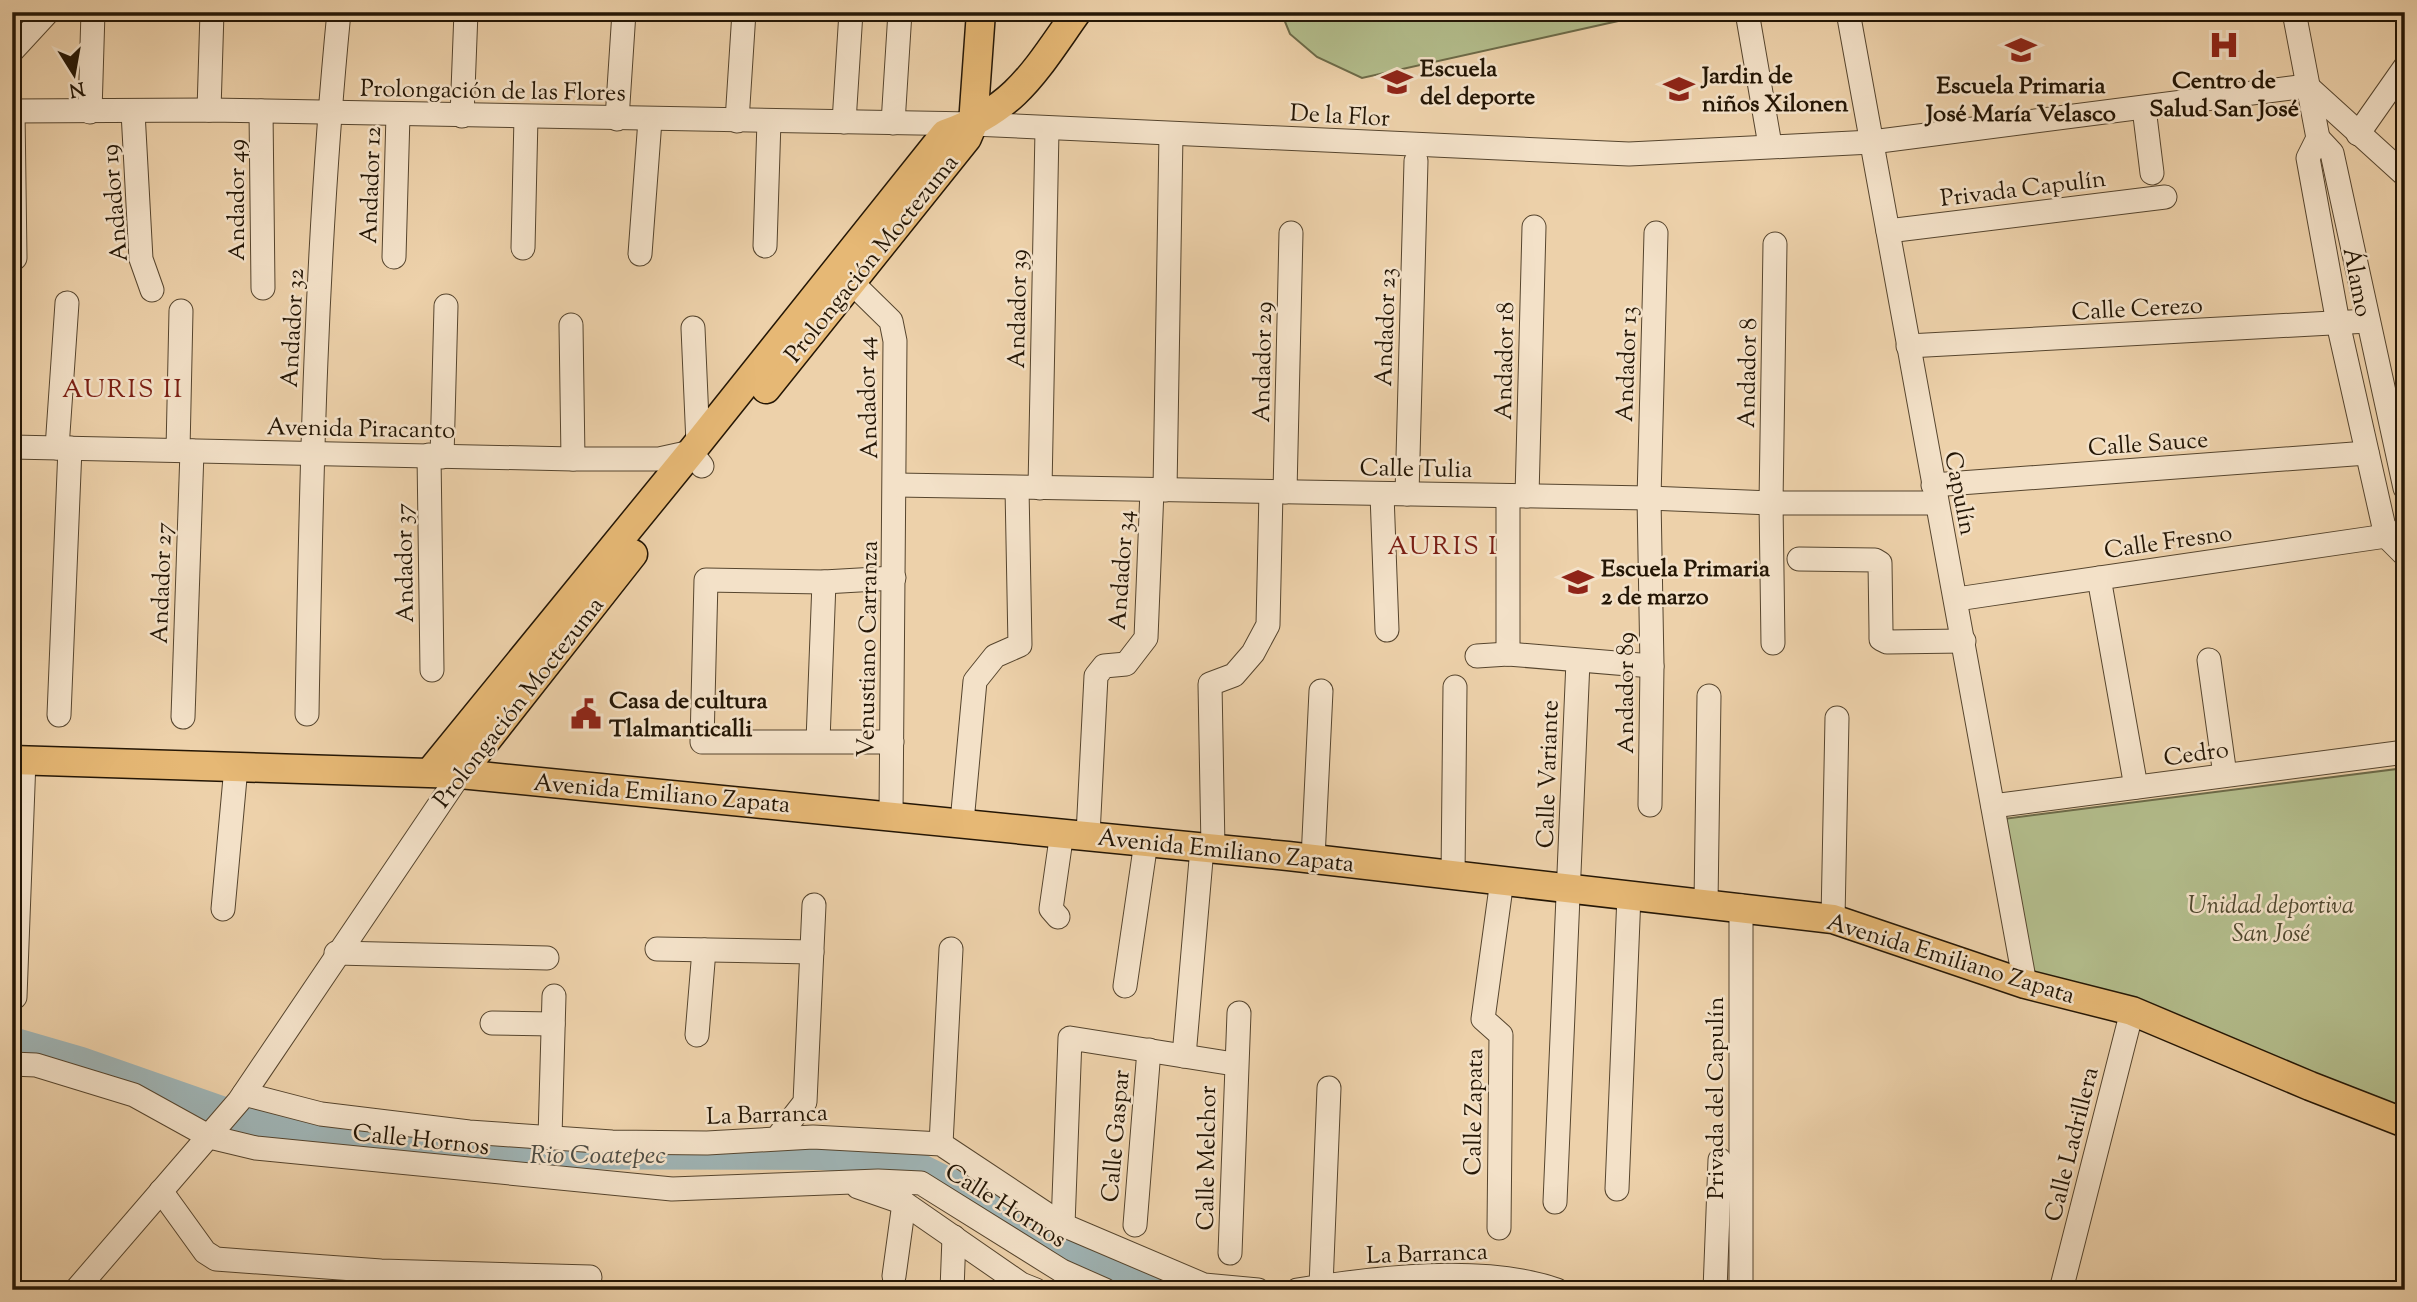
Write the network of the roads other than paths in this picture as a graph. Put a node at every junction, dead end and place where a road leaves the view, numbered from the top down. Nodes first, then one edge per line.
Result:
1 (48, 12) edge
2 (93, 12) edge
3 (212, 12) edge
4 (339, 12) edge
5 (466, 12) edge
6 (624, 12) edge
7 (744, 12) edge
8 (851, 12) edge
9 (900, 12) edge
10 (981, 12) edge
11 (1077, 12) edge
12 (1747, 12) edge
13 (1848, 12) edge
14 (2294, 12) edge
15 (12, 51) edge
16 (2405, 67) edge
17 (2307, 86) junction
18 (2144, 108) junction
19 (209, 110) junction
20 (13, 111) edge
21 (261, 111) junction
22 (90, 112) junction
23 (133, 112) junction
24 (329, 113) junction
25 (398, 114) junction
26 (462, 116) junction
27 (526, 117) junction
28 (617, 119) junction
29 (650, 120) junction
30 (737, 121) junction
31 (769, 121) junction
32 (844, 122) junction
33 (893, 123) junction
34 (973, 124) junction
35 (1047, 130) junction
36 (1171, 134) junction
37 (2358, 134) junction
38 (2318, 138) junction
39 (1872, 142) junction
40 (1770, 145) junction
41 (1416, 161) dead end
42 (2152, 173) dead end
43 (2405, 175) edge
44 (2165, 197) dead end
45 (1534, 227) dead end
46 (1888, 231) junction
47 (1291, 233) dead end
48 (1656, 233) dead end
49 (1775, 244) dead end
50 (765, 246) dead end
51 (523, 248) dead end
52 (640, 254) dead end
53 (394, 257) dead end
54 (16, 258) dead end
55 (846, 276) junction
56 (263, 288) dead end
57 (152, 290) dead end
58 (67, 303) dead end
59 (446, 306) dead end
60 (181, 311) dead end
61 (2368, 321) junction
62 (2338, 323) junction
63 (571, 325) dead end
64 (693, 328) dead end
65 (1908, 346) junction
66 (12, 447) edge
67 (64, 448) junction
68 (185, 451) junction
69 (2367, 453) junction
70 (312, 454) junction
71 (697, 454) junction
72 (436, 456) junction
73 (573, 459) junction
74 (896, 485) junction
75 (1029, 488) junction
76 (2405, 488) edge
77 (1158, 490) junction
78 (1278, 492) junction
79 (1382, 494) junction
80 (1407, 494) junction
81 (1934, 494) junction
82 (1518, 496) junction
83 (1648, 498) junction
84 (1771, 503) junction
85 (2396, 533) edge
86 (2405, 555) edge
87 (1799, 559) dead end
88 (894, 578) junction
89 (2099, 578) junction
90 (824, 582) junction
91 (1957, 599) junction
92 (1387, 630) dead end
93 (1964, 641) junction
94 (1773, 643) dead end
95 (1508, 654) junction
96 (1477, 656) dead end
97 (2209, 660) dead end
98 (1578, 661) junction
99 (1652, 666) junction
100 (432, 670) dead end
101 (1455, 687) dead end
102 (1321, 691) dead end
103 (1710, 696) dead end
104 (307, 714) dead end
105 (59, 715) dead end
106 (183, 717) dead end
107 (1837, 718) dead end
108 (817, 741) junction
109 (892, 742) junction
110 (2405, 752) edge
111 (18, 760) edge
112 (236, 767) junction
113 (430, 772) junction
114 (460, 774) junction
115 (2225, 775) junction
116 (2136, 787) junction
117 (1650, 805) dead end
118 (1993, 806) junction
119 (891, 814) junction
120 (962, 822) junction
121 (1075, 834) junction
122 (1146, 842) junction
123 (1207, 848) junction
124 (1313, 859) junction
125 (1452, 876) junction
126 (1502, 880) junction
127 (1570, 889) junction
128 (1629, 895) junction
129 (1706, 903) junction
130 (814, 905) dead end
131 (1741, 906) junction
132 (223, 909) dead end
133 (1058, 917) dead end
134 (1833, 919) junction
135 (657, 949) dead end
136 (951, 949) dead end
137 (704, 950) junction
138 (812, 952) junction
139 (336, 953) junction
140 (547, 958) dead end
141 (2025, 984) junction
142 (1125, 986) dead end
143 (554, 996) dead end
144 (15, 998) dead end
145 (2132, 1011) junction
146 (1239, 1013) dead end
147 (492, 1023) dead end
148 (553, 1024) junction
149 (697, 1035) dead end
150 (1149, 1050) junction
151 (1184, 1056) junction
152 (12, 1064) edge
153 (1234, 1064) junction
154 (1329, 1088) dead end
155 (241, 1097) junction
156 (2405, 1123) edge
157 (213, 1134) junction
158 (550, 1137) junction
159 (777, 1138) junction
160 (942, 1144) junction
161 (1720, 1160) dead end
162 (846, 1183) junction
163 (1617, 1189) dead end
164 (161, 1191) junction
165 (1555, 1202) dead end
166 (904, 1203) junction
167 (1063, 1225) junction
168 (1135, 1225) dead end
169 (1499, 1228) dead end
170 (954, 1237) junction
171 (1230, 1253) dead end
172 (894, 1276) dead end
173 (590, 1277) dead end
174 (381, 1280) edge
175 (1321, 1286) junction
176 (1026, 1288) edge
177 (76, 1290) edge
178 (952, 1290) edge
179 (1105, 1290) edge
180 (1258, 1290) edge
181 (1297, 1290) edge
182 (1557, 1290) edge
183 (1715, 1290) edge
184 (1741, 1290) edge
185 (2061, 1290) edge

1 - 15 street
2 - 22 street
3 - 19 street
4 - 24 street, Andador 32
5 - 26 street
6 - 28 street
7 - 30 street
8 - 32 street
9 - 33 street
10 - 34 main road, Prolongación Moctezuma
11 - 34 main road
12 - 40 street
13 - 39 street, Capulín
14 - 17 street, Álamo
16 - 37 street
17 - 18 street, De la Flor
17 - 37 street
17 - 38 street, Álamo
18 - 39 street, De la Flor
18 - 42 street
19 - 21 street, Prolongación de las Flores
19 - 23 street, Prolongación de las Flores
20 - 22 street, Prolongación de las Flores
20 - 54 street
21 - 24 street, Prolongación de las Flores
21 - 56 street, Andador 49
22 - 23 street, Prolongación de las Flores
23 - 57 street, Andador 19
24 - 25 street, Prolongación de las Flores
24 - 70 street, Andador 32
25 - 26 street, Prolongación de las Flores
25 - 53 street, Andador 12
26 - 27 street, Prolongación de las Flores
27 - 28 street, Prolongación de las Flores
27 - 51 street
28 - 29 street, Prolongación de las Flores
29 - 30 street, Prolongación de las Flores
29 - 52 street
30 - 31 street, Prolongación de las Flores
31 - 32 street, Prolongación de las Flores
31 - 50 street
32 - 33 street, Prolongación de las Flores
33 - 34 street, Prolongación de las Flores
34 - 35 street, De la Flor
34 - 55 main road, Prolongación Moctezuma
35 - 36 street, De la Flor
35 - 75 street, Andador 39
36 - 40 street, De la Flor
36 - 77 street, Andador 34
37 - 43 street
38 - 61 street
38 - 62 street, Álamo
39 - 40 street, De la Flor
39 - 46 street, Capulín
41 - 80 street, Andador 23
44 - 46 street, Privada Capulín
45 - 82 street, Andador 18
46 - 65 street, Capulín
47 - 78 street, Andador 29
48 - 83 street, Andador 13
49 - 84 street, Andador 8
55 - 71 main road, Prolongación Moctezuma
55 - 74 street, Andador 44
58 - 67 street
59 - 72 street
60 - 68 street
61 - 62 street, Calle Cerezo
61 - 76 street
62 - 65 street, Calle Cerezo
62 - 69 street, Álamo
63 - 73 street
64 - 71 street
65 - 81 street, Capulín
66 - 67 street, Avenida Piracanto
67 - 68 street, Avenida Piracanto
67 - 105 street
68 - 70 street, Avenida Piracanto
68 - 106 street, Andador 27
69 - 81 street, Calle Sauce
69 - 85 street, Álamo
70 - 72 street, Avenida Piracanto
70 - 104 street, Andador 32
71 - 73 street, Avenida Piracanto
71 - 113 main road, Prolongación Moctezuma
71 - 114 main road, Prolongación Moctezuma
72 - 73 street, Avenida Piracanto
72 - 100 street, Andador 37
74 - 75 street, Calle Tulia
74 - 88 street, Venustiano Carranza
75 - 77 street, Calle Tulia
75 - 120 street, Andador 39
77 - 78 street, Calle Tulia
77 - 121 street, Andador 34
78 - 79 street, Calle Tulia
78 - 123 street, Andador 29
79 - 80 street, Calle Tulia
79 - 92 street
80 - 82 street, Calle Tulia
81 - 84 street, Calle Tulia
81 - 91 street, Capulín
82 - 83 street, Calle Tulia
82 - 95 street, Andador 18
83 - 84 street, Calle Tulia
83 - 99 street, Andador 89
84 - 94 street, Andador 8
85 - 86 street
85 - 89 street, Calle Fresno
87 - 93 street
88 - 90 street
88 - 109 street, Venustiano Carranza
89 - 91 street, Calle Fresno
89 - 116 street
90 - 108 street
90 - 108 street
91 - 93 street, Capulín
93 - 118 street, Capulín
95 - 96 street
95 - 98 street
97 - 115 street
98 - 99 street
98 - 127 street, Calle Variante
99 - 117 street, Andador 89
101 - 125 street
102 - 124 street
103 - 129 street
107 - 134 street
108 - 109 street
109 - 119 street, Venustiano Carranza
110 - 115 street, Cedro
111 - 112 main road, Avenida Emiliano Zapata
111 - 144 street
112 - 113 main road, Avenida Emiliano Zapata
112 - 132 street
113 - 114 main road, Avenida Emiliano Zapata
114 - 119 main road, Avenida Emiliano Zapata
114 - 139 street, Prolongación Moctezuma
115 - 116 street, Cedro
116 - 118 street, Cedro
118 - 141 street, Capulín
119 - 120 main road, Avenida Emiliano Zapata
120 - 121 main road, Avenida Emiliano Zapata
121 - 122 main road, Avenida Emiliano Zapata
121 - 133 street, Andador 34
122 - 123 main road, Avenida Emiliano Zapata
122 - 142 street
123 - 124 main road, Avenida Emiliano Zapata
123 - 151 street
124 - 125 main road, Avenida Emiliano Zapata
125 - 126 main road, Avenida Emiliano Zapata
126 - 127 main road, Avenida Emiliano Zapata
126 - 169 street, Calle Zapata
127 - 128 main road, Avenida Emiliano Zapata
127 - 165 street, Calle Variante
128 - 129 main road, Avenida Emiliano Zapata
128 - 163 street
129 - 131 main road, Avenida Emiliano Zapata
130 - 138 street
131 - 134 main road, Avenida Emiliano Zapata
131 - 184 street, Privada del Capulín
134 - 141 main road, Avenida Emiliano Zapata
135 - 137 street
136 - 160 street
137 - 138 street
137 - 149 street
138 - 159 street
139 - 140 street
139 - 155 street, Prolongación Moctezuma
141 - 145 main road, Avenida Emiliano Zapata
143 - 148 street
145 - 156 main road, Avenida Emiliano Zapata
145 - 185 street, Calle Ladrillera
146 - 153 street, Calle Melchor
147 - 148 street
148 - 158 street
150 - 151 street
150 - 167 street
150 - 168 street, Calle Gaspar
151 - 153 street
152 - 157 street, Calle Hornos
153 - 171 street, Calle Melchor
154 - 175 street
155 - 157 street, Prolongación Moctezuma
155 - 158 street, La Barranca
157 - 162 street, Calle Hornos
157 - 164 street, Prolongación Moctezuma
158 - 159 street, La Barranca
159 - 160 street, La Barranca
160 - 167 street
161 - 183 street
162 - 166 street
162 - 179 street, Calle Hornos
164 - 174 street
164 - 177 street, Prolongación Moctezuma
166 - 170 street
166 - 172 street
167 - 180 street
170 - 176 street
170 - 178 street
173 - 174 street
175 - 181 street, La Barranca
175 - 182 street, La Barranca

